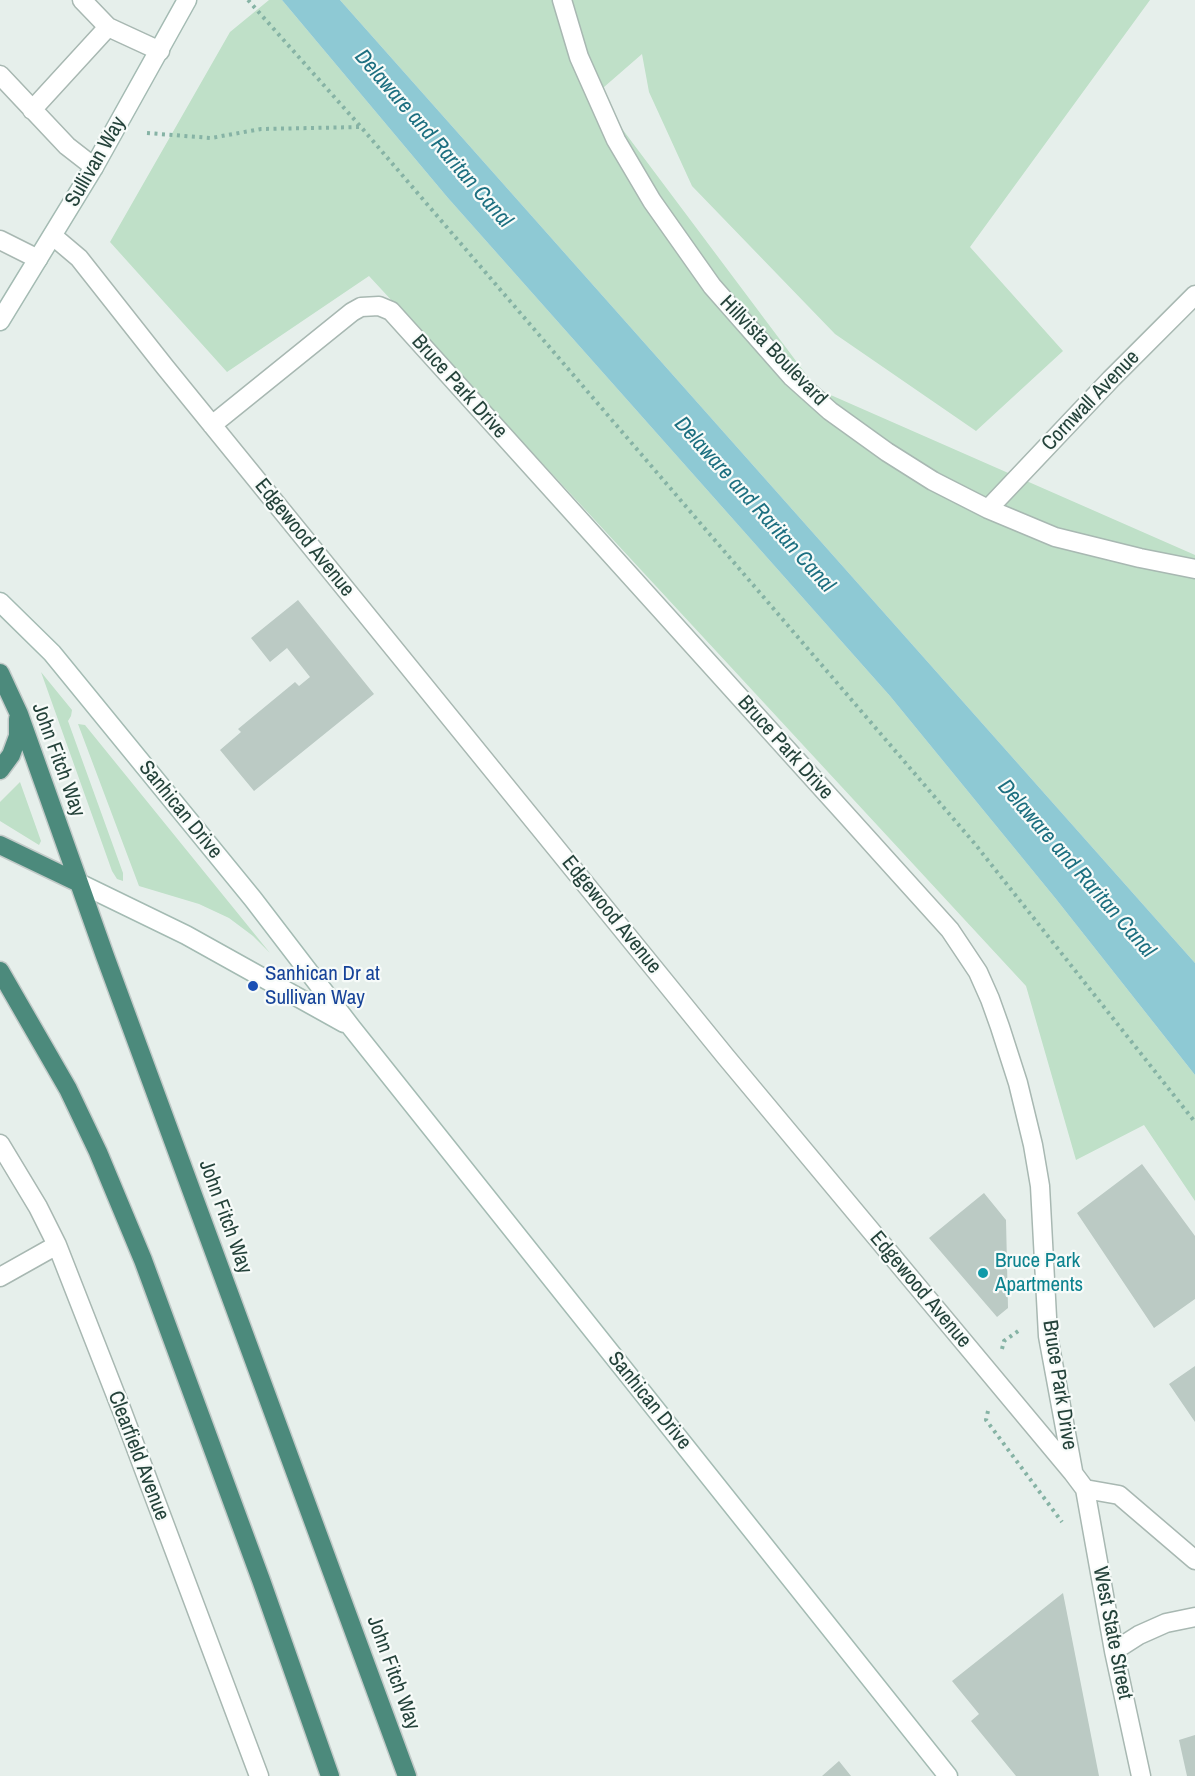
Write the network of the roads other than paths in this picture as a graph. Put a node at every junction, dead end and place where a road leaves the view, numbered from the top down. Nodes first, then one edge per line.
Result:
1 (82, 0) edge
2 (188, 0) edge
3 (562, 0) edge
4 (108, 27) junction
5 (160, 51) junction
6 (0, 75) edge
7 (32, 110) junction
8 (94, 167) junction
9 (53, 236) junction
10 (0, 240) edge
11 (38, 259) junction
12 (1195, 295) edge
13 (0, 321) edge
14 (212, 425) junction
15 (988, 509) junction
16 (1195, 569) edge
17 (0, 602) edge
18 (0, 673) edge
19 (19, 714) junction
20 (0, 770) edge
21 (0, 845) edge
22 (79, 883) junction
23 (0, 971) edge
24 (351, 1027) junction
25 (0, 1144) edge
26 (57, 1245) junction
27 (0, 1277) edge
28 (1073, 1473) junction
29 (1085, 1489) junction
30 (1195, 1560) edge
31 (1195, 1617) edge
32 (1114, 1651) junction
33 (259, 1776) edge
34 (330, 1776) edge
35 (408, 1776) edge
36 (948, 1776) edge
37 (1141, 1776) edge

1 - 4 street
2 - 5 street, Sullivan Way
3 - 15 street, Hillvista Boulevard
4 - 5 street
4 - 7 street
5 - 8 street, Sullivan Way
6 - 7 street
7 - 8 street
8 - 9 street, Sullivan Way
9 - 11 street, Sullivan Way
9 - 14 street, Edgewood Avenue
10 - 11 street
11 - 13 street, Sullivan Way
12 - 15 street, Cornwall Avenue
14 - 28 street, Edgewood Avenue
14 - 28 street, Bruce Park Drive
15 - 16 street, Hillvista Boulevard
17 - 24 street, Sanhican Drive
18 - 19 highway, John Fitch Way
19 - 20 highway
19 - 22 highway, John Fitch Way
21 - 22 highway
22 - 24 street, Sanhican Drive
22 - 35 highway, John Fitch Way
23 - 34 highway
24 - 36 street, Sanhican Drive
25 - 26 street, Clearfield Avenue
26 - 27 street
26 - 33 street, Clearfield Avenue
28 - 29 street, Edgewood Avenue
29 - 30 street
29 - 32 street, West State Street
31 - 32 street
32 - 37 street, West State Street

